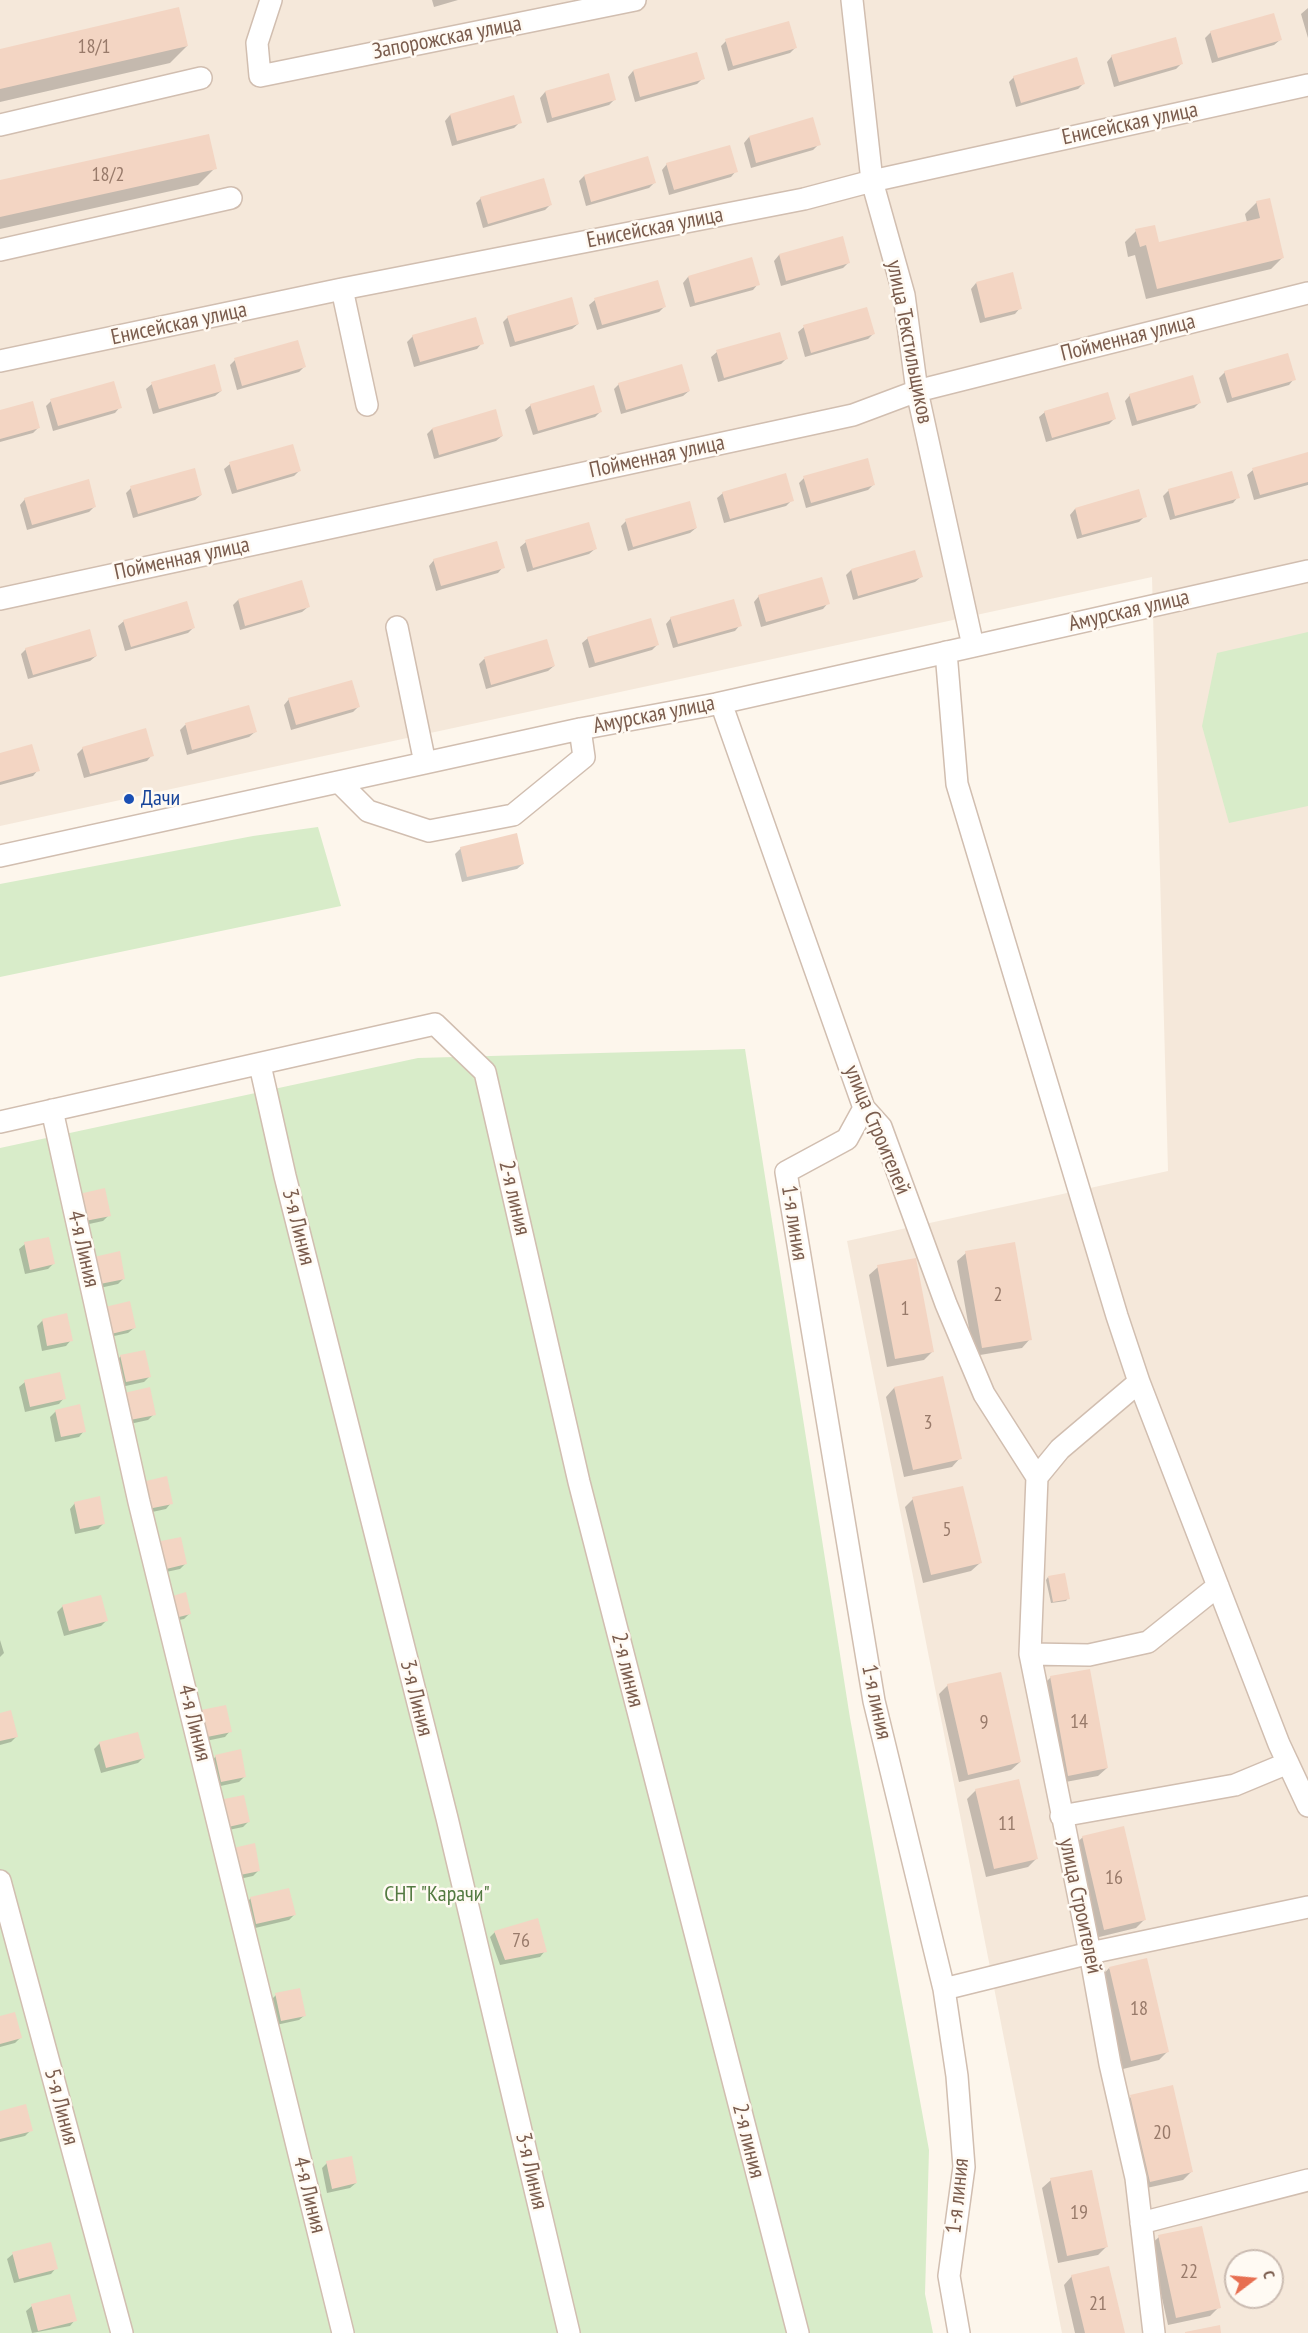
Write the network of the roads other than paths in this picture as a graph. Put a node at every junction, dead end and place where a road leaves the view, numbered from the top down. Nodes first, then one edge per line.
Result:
1 (271, 0) edge
2 (635, 0) edge
3 (852, 0) edge
4 (201, 78) dead end
5 (1308, 85) edge
6 (0, 125) edge
7 (872, 181) junction
8 (231, 198) dead end
9 (0, 250) edge
10 (342, 289) junction
11 (1308, 293) edge
12 (0, 362) edge
13 (917, 391) junction
14 (367, 405) dead end
15 (1308, 570) edge
16 (0, 599) edge
17 (397, 627) dead end
18 (973, 646) junction
19 (946, 652) junction
20 (721, 703) junction
21 (580, 729) junction
22 (425, 763) junction
23 (340, 783) junction
24 (0, 856) edge
25 (260, 1065) junction
26 (864, 1108) junction
27 (52, 1110) junction
28 (0, 1122) edge
29 (1139, 1382) junction
30 (1037, 1477) junction
31 (1218, 1586) junction
32 (1030, 1654) junction
33 (1288, 1763) junction
34 (1308, 1806) edge
35 (1061, 1816) junction
36 (0, 1881) edge
37 (1308, 1908) edge
38 (1090, 1953) junction
39 (944, 1989) junction
40 (1308, 2180) edge
41 (1141, 2223) junction
42 (122, 2333) edge
43 (343, 2333) edge
44 (569, 2333) edge
45 (798, 2333) edge
46 (959, 2333) edge
47 (1154, 2333) edge

1 - 2 street, Запорожская улица
3 - 7 street, улица Текстильщиков
4 - 6 street
5 - 7 street, Енисейская улица
7 - 10 street, Енисейская улица
7 - 13 street, улица Текстильщиков
8 - 9 street
10 - 12 street, Енисейская улица
10 - 14 street
11 - 13 street, Пойменная улица
13 - 16 street, Пойменная улица
13 - 18 street, улица Текстильщиков
15 - 18 street, Амурская улица
17 - 22 street
18 - 19 street, Амурская улица
19 - 20 street, Амурская улица
19 - 29 street
20 - 21 street, Амурская улица
20 - 26 street, улица Строителей
21 - 22 street, Амурская улица
21 - 23 street
22 - 23 street, Амурская улица
23 - 24 street, Амурская улица
25 - 27 street
25 - 44 street, 3-я Линия
25 - 45 street, 2-я линия
26 - 30 street, улица Строителей
26 - 39 street, 1-я линия
27 - 28 street
27 - 43 street, 4-я Линия
29 - 30 street
29 - 31 street
30 - 32 street, улица Строителей
31 - 32 street
31 - 33 street
32 - 35 street, улица Строителей
33 - 34 street
33 - 35 street
35 - 38 street, улица Строителей
36 - 42 street, 5-я Линия
37 - 38 street
38 - 39 street
38 - 41 street, улица Строителей
39 - 46 street, 1-я линия
40 - 41 street
41 - 47 street, улица Строителей

